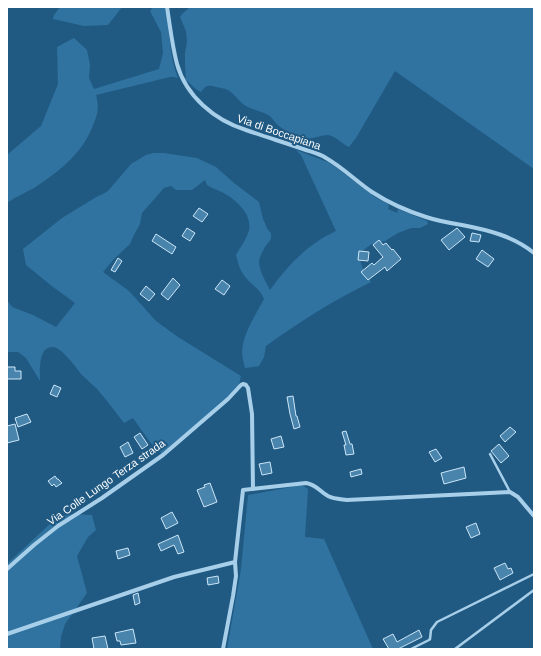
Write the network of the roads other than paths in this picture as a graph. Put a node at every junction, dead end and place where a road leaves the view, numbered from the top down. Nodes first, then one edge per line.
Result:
1 (167, 7) edge
2 (534, 253) edge
3 (490, 454) dead end
4 (253, 489) junction
5 (510, 492) junction
6 (534, 516) edge
7 (235, 562) junction
8 (7, 569) edge
9 (534, 574) edge
10 (534, 590) edge
11 (7, 634) edge
12 (223, 649) edge
13 (411, 649) edge
14 (455, 649) edge

1 - 2 street, Via di Boccapiana
3 - 5 lane
4 - 5 street
4 - 7 street
4 - 8 street, Via Colle Lungo Terza strada
5 - 6 street
7 - 11 street
7 - 12 street
9 - 13 lane
10 - 14 lane

